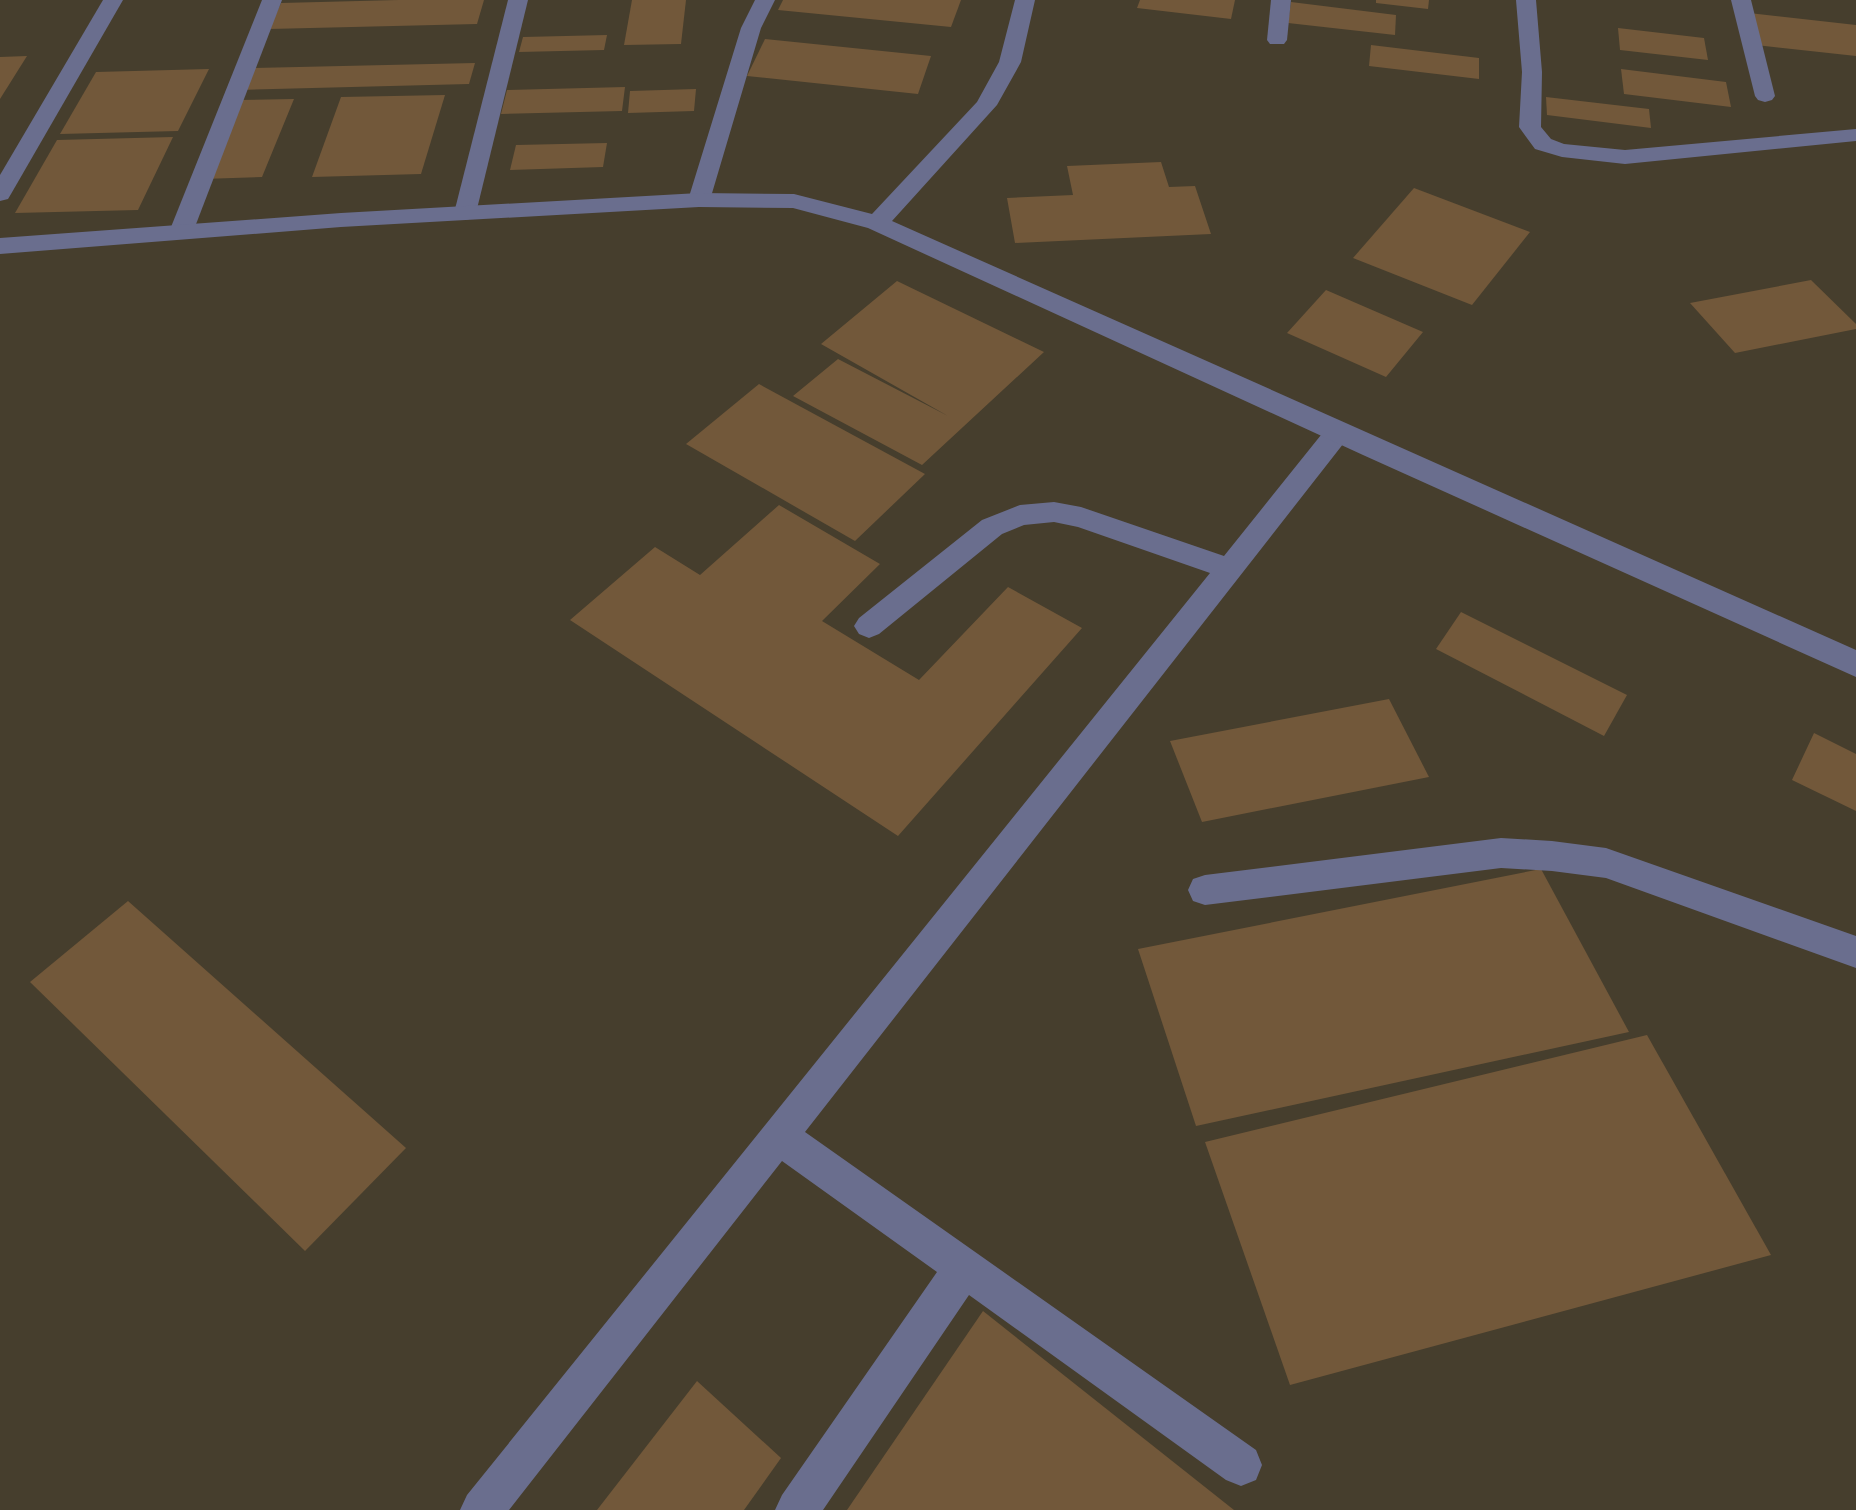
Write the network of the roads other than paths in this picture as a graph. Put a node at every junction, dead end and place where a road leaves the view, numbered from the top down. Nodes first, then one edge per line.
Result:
1 (113, 0) edge
2 (272, 0) edge
3 (518, 0) edge
4 (765, 0) edge
5 (1025, 0) edge
6 (1281, 0) edge
7 (1526, 0) edge
8 (1741, 0) edge
9 (1277, 40) dead end
10 (1765, 96) dead end
11 (1856, 135) edge
12 (0, 194) edge
13 (699, 200) junction
14 (465, 213) junction
15 (877, 223) junction
16 (181, 232) junction
17 (0, 246) edge
18 (1338, 432) junction
19 (1230, 569) junction
20 (869, 626) dead end
21 (1856, 664) edge
22 (1204, 890) dead end
23 (1856, 952) edge
24 (779, 1136) junction
25 (963, 1268) junction
26 (1241, 1465) dead end
27 (482, 1510) edge
28 (797, 1510) edge

1 - 12 lane
2 - 16 lane
3 - 14 lane
4 - 13 lane
5 - 15 street
6 - 9 lane
7 - 11 lane
8 - 10 lane
13 - 14 street
13 - 15 street
14 - 16 street
15 - 18 street
16 - 17 street
18 - 19 lane
18 - 21 street
19 - 20 lane
19 - 24 lane
22 - 23 lane
24 - 25 lane
24 - 27 lane
25 - 26 lane
25 - 28 lane

